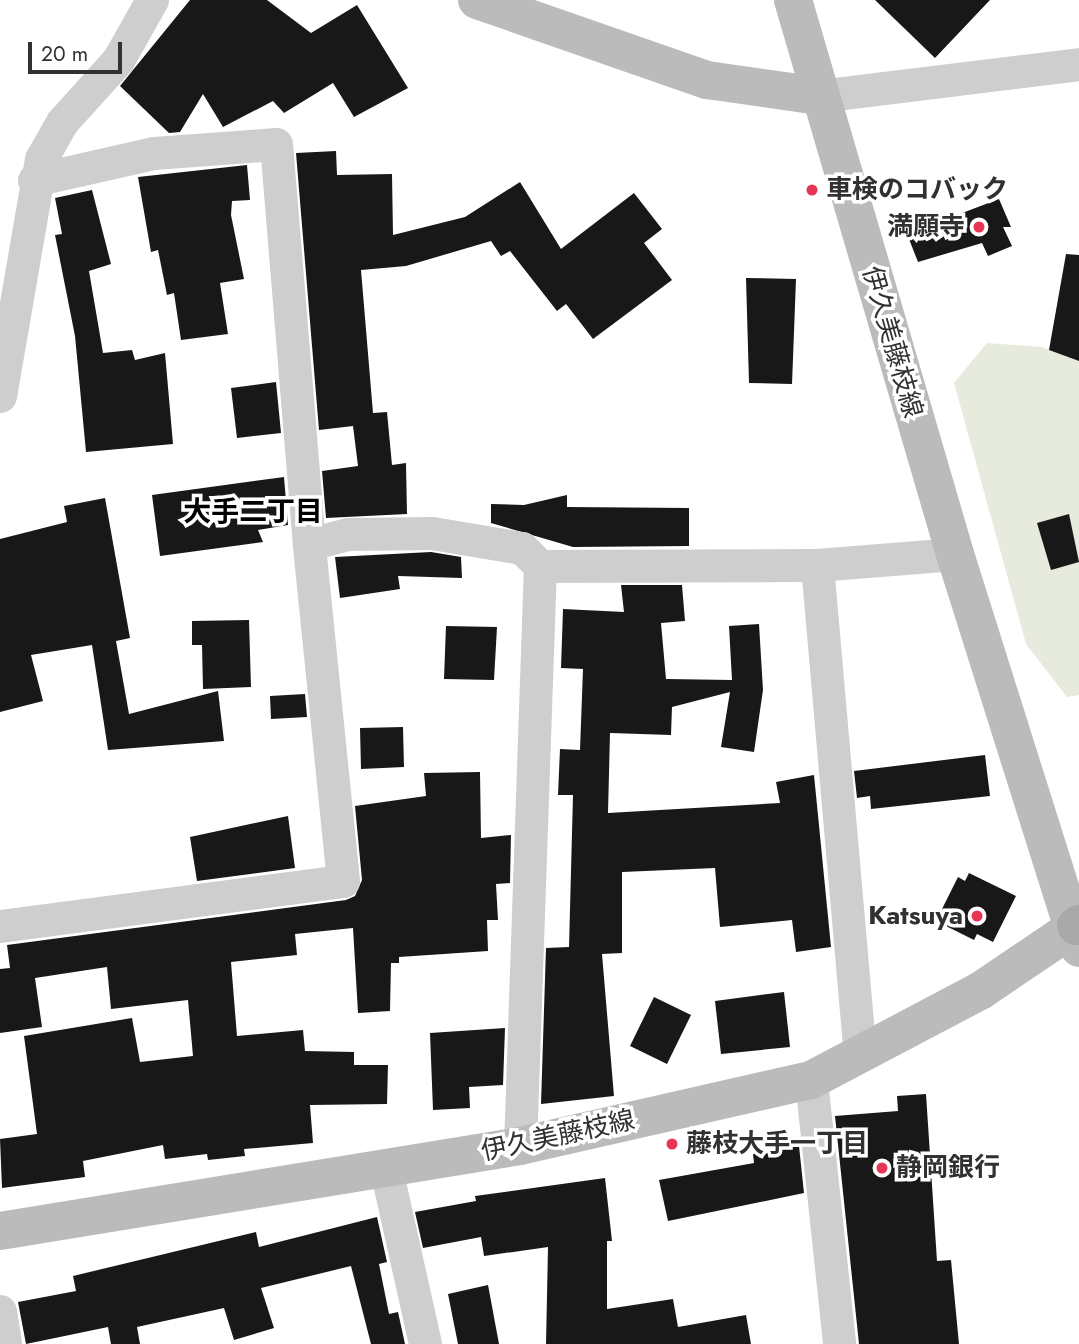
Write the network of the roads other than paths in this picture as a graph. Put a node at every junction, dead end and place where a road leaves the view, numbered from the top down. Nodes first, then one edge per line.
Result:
1 (152, 0) edge
2 (477, 0) edge
3 (793, 0) edge
4 (1079, 64) edge
5 (820, 96) junction
6 (34, 180) junction
7 (0, 396) edge
8 (309, 544) junction
9 (955, 554) junction
10 (817, 565) junction
11 (540, 566) junction
12 (0, 926) edge
13 (1078, 933) edge
14 (860, 1055) junction
15 (811, 1080) junction
16 (520, 1146) junction
17 (386, 1169) junction
18 (0, 1231) edge
19 (0, 1311) edge
20 (5, 1344) edge
21 (425, 1344) edge
22 (839, 1344) edge

1 - 6 street
2 - 5 main road
3 - 5 main road, 伊久美藤枝線
4 - 5 street
5 - 9 main road, 伊久美藤枝線
6 - 7 street
6 - 8 street
8 - 11 street
8 - 12 street
9 - 10 street
9 - 13 main road, 伊久美藤枝線
10 - 11 street
10 - 14 street
11 - 16 street
13 - 14 main road, 伊久美藤枝線
14 - 15 main road, 伊久美藤枝線
15 - 16 main road, 伊久美藤枝線
15 - 22 street
16 - 17 main road, 伊久美藤枝線
17 - 18 main road, 伊久美藤枝線
17 - 21 street
19 - 20 street

